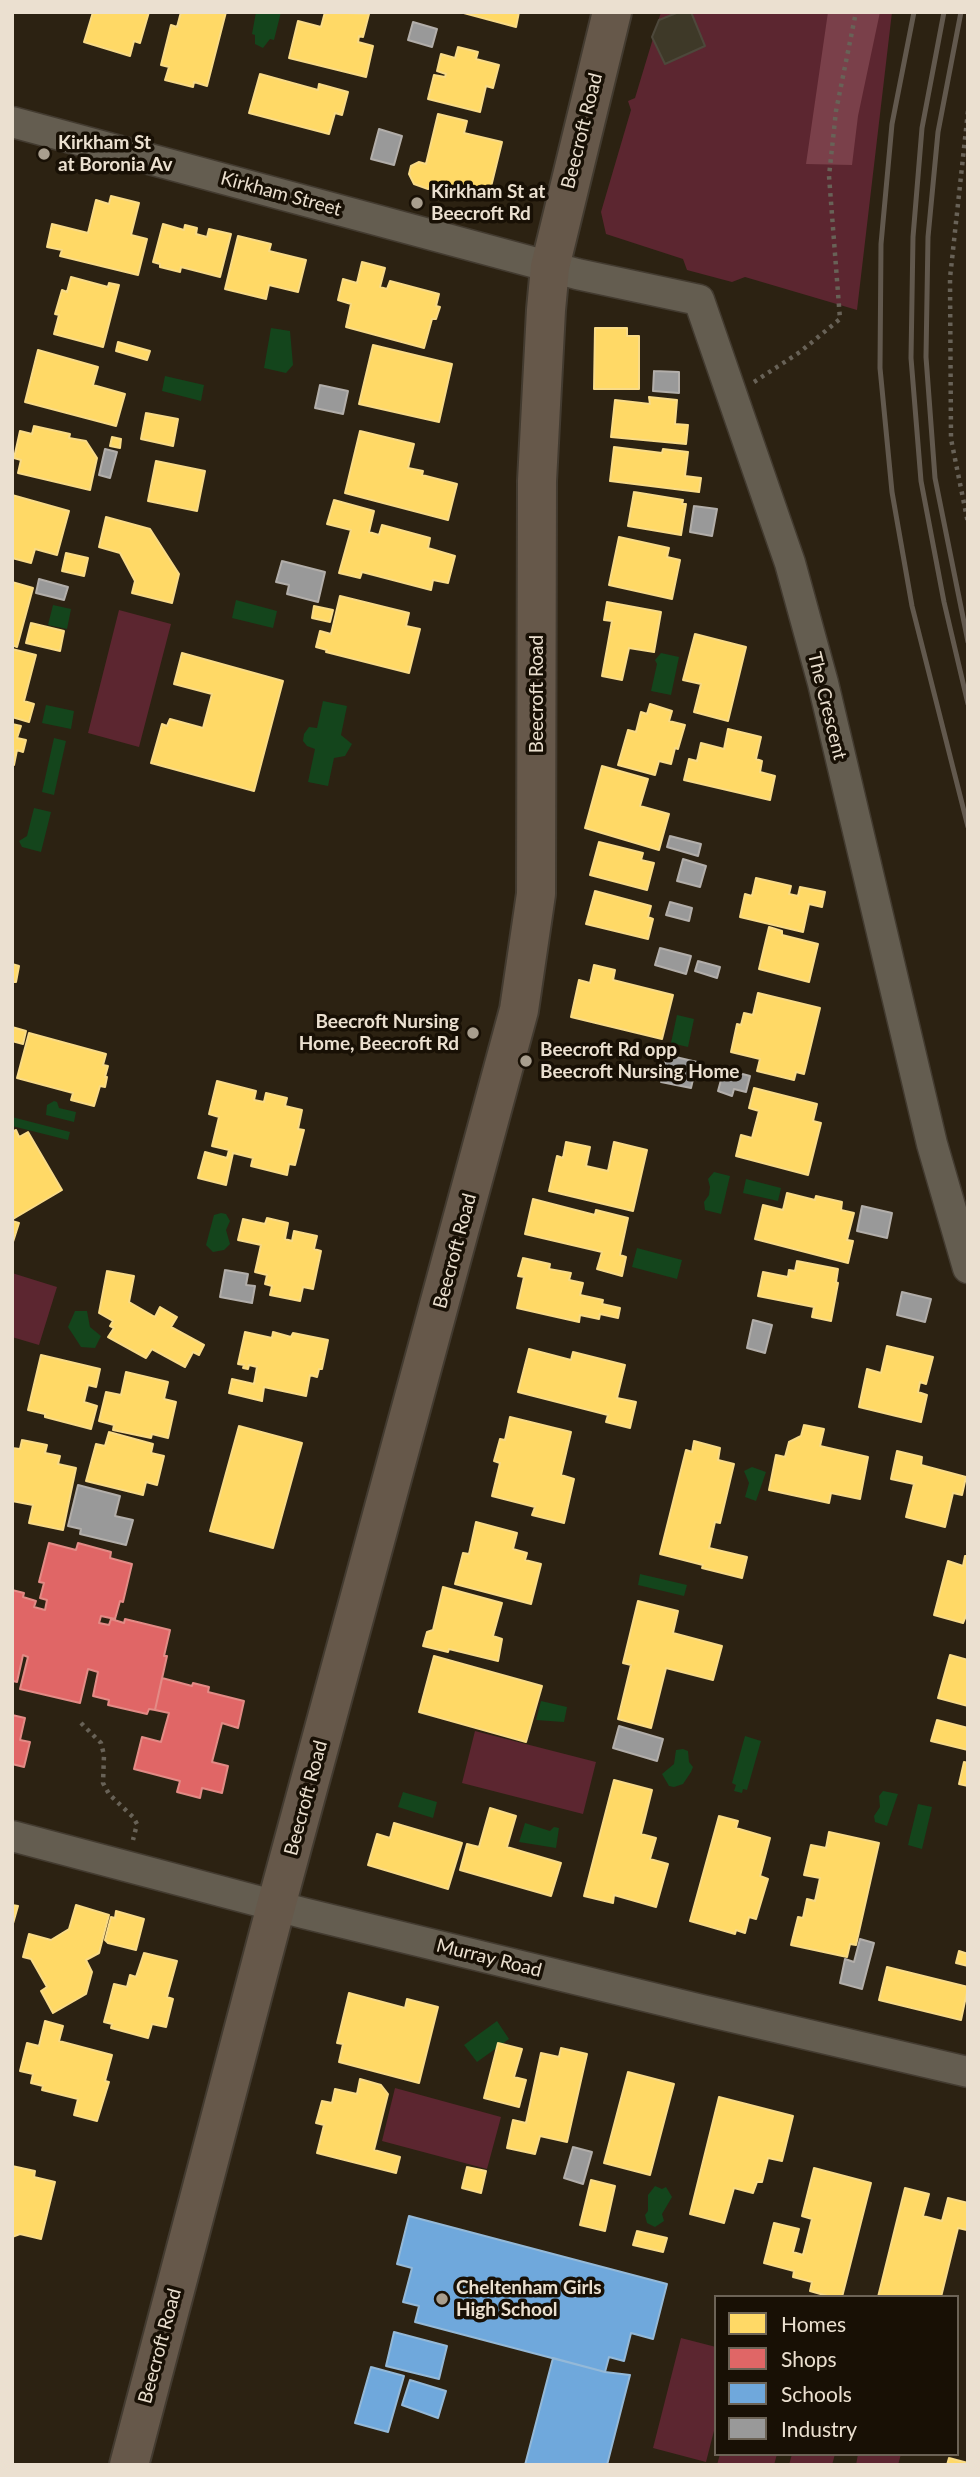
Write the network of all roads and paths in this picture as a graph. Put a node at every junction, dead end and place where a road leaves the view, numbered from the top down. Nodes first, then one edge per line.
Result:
1 (612, 12) edge
2 (856, 12) edge
3 (968, 111) edge
4 (14, 129) edge
5 (550, 267) junction
6 (733, 396) junction
7 (968, 523) edge
8 (968, 1268) edge
9 (81, 1723) dead end
10 (12, 1836) edge
11 (127, 1866) junction
12 (276, 1906) junction
13 (968, 2072) edge
14 (129, 2465) edge

1 - 5 main road, Beecroft Road
2 - 6 path
3 - 7 path
4 - 5 street, Kirkham Street
5 - 6 street, The Crescent
5 - 12 main road, Beecroft Road
6 - 8 street, The Crescent
9 - 11 path
10 - 11 street, Murray Road
11 - 12 street, Murray Road
12 - 13 street, Murray Road
12 - 14 main road, Beecroft Road

